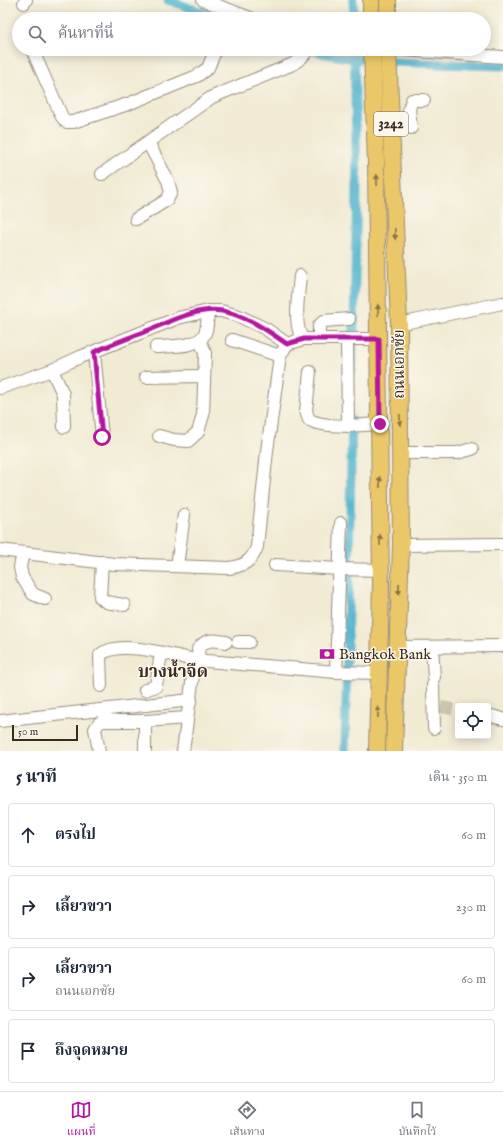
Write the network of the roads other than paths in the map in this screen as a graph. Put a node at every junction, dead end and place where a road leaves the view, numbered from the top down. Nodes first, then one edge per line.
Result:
1 (203, 0) edge
2 (371, 0) edge
3 (388, 0) edge
4 (226, 12) edge
5 (371, 12) edge
6 (388, 12) edge
7 (35, 56) edge
8 (213, 56) edge
9 (302, 56) edge
10 (382, 56) edge
11 (491, 56) edge
12 (503, 56) edge
13 (382, 83) junction
14 (424, 100) dead end
15 (391, 130) junction
16 (148, 142) junction
17 (102, 174) dead end
18 (136, 219) dead end
19 (300, 276) dead end
20 (503, 303) edge
21 (208, 311) junction
22 (350, 319) dead end
23 (399, 324) junction
24 (319, 338) junction
25 (304, 339) junction
26 (352, 339) junction
27 (375, 339) junction
28 (200, 340) junction
29 (232, 340) dead end
30 (287, 344) junction
31 (156, 348) dead end
32 (94, 352) junction
33 (280, 356) junction
34 (52, 370) junction
35 (310, 372) dead end
36 (204, 376) junction
37 (146, 377) dead end
38 (0, 388) edge
39 (361, 425) junction
40 (64, 426) dead end
41 (159, 436) dead end
42 (102, 437) dead end
43 (472, 449) dead end
44 (400, 453) junction
45 (184, 515) dead end
46 (380, 521) junction
47 (400, 522) junction
48 (341, 523) dead end
49 (503, 544) edge
50 (400, 545) junction
51 (0, 550) edge
52 (23, 553) junction
53 (102, 562) junction
54 (276, 565) dead end
55 (177, 566) junction
56 (342, 569) junction
57 (381, 570) junction
58 (45, 599) dead end
59 (124, 605) dead end
60 (238, 642) dead end
61 (503, 646) edge
62 (398, 647) junction
63 (432, 647) junction
64 (160, 653) junction
65 (197, 660) junction
66 (338, 672) junction
67 (379, 673) junction
68 (101, 686) dead end
69 (145, 690) dead end
70 (191, 700) junction
71 (491, 716) edge
72 (187, 718) junction
73 (503, 719) edge
74 (0, 721) edge
75 (145, 721) junction
76 (434, 728) dead end
77 (99, 751) edge
78 (144, 751) edge
79 (183, 751) edge
80 (377, 751) edge
81 (394, 751) edge

1 - 4 street
2 - 5 main road
3 - 6 main road
7 - 8 street
9 - 16 street
10 - 13 main road, ถนนเอกชัย / 3242
11 - 12 street
13 - 15 main road, ถนนเอกชัย / 3242
27 -> 13 main road, ถนนเอกชัย / 3242
14 - 15 street
15 -> 23 main road, ถนนเอกชัย / 3242
16 - 17 street
16 - 18 street
19 - 25 street
20 - 23 street
21 - 28 street
21 - 30 street
21 - 32 street
22 - 24 street
23 -> 44 main road, ถนนเอกชัย / 3242
24 - 25 street
24 - 26 street
25 - 30 street
26 - 27 street
26 - 39 street
27 - 39 main road, ถนนเอกชัย / 3242
28 - 31 street
28 - 36 street
29 - 33 street
30 - 33 street
32 - 34 street
32 - 42 street
33 - 55 street
34 - 38 street
34 - 40 street
35 - 39 street
36 - 37 street
36 - 41 street
46 -> 39 main road, ถนนเอกชัย / 3242
43 - 44 street
44 - 47 main road, ถนนเอกชัย / 3242
45 - 55 street
46 - 47 main road
57 -> 46 main road, ถนนเอกชัย / 3242
47 - 50 main road, ถนนเอกชัย / 3242
48 - 56 street
49 - 50 street
50 -> 62 main road, ถนนเอกชัย / 3242
51 - 52 street
52 - 53 street
52 - 58 street
53 - 55 street
53 - 59 street
54 - 56 street
56 - 57 street
56 - 66 street
57 - 67 main road, ถนนเอกชัย / 3242
60 - 65 street
61 - 63 street
62 - 63 street
62 - 81 main road, ถนนเอกชัย / 3242
63 - 76 street
64 - 65 street
64 - 68 street
64 - 69 street
65 - 66 street
65 - 70 street
66 - 67 street
80 -> 67 main road, ถนนเอกชัย / 3242
70 - 72 street
70 - 74 street
71 - 73 street
72 - 75 street
72 - 79 street
75 - 77 street
75 - 78 street

